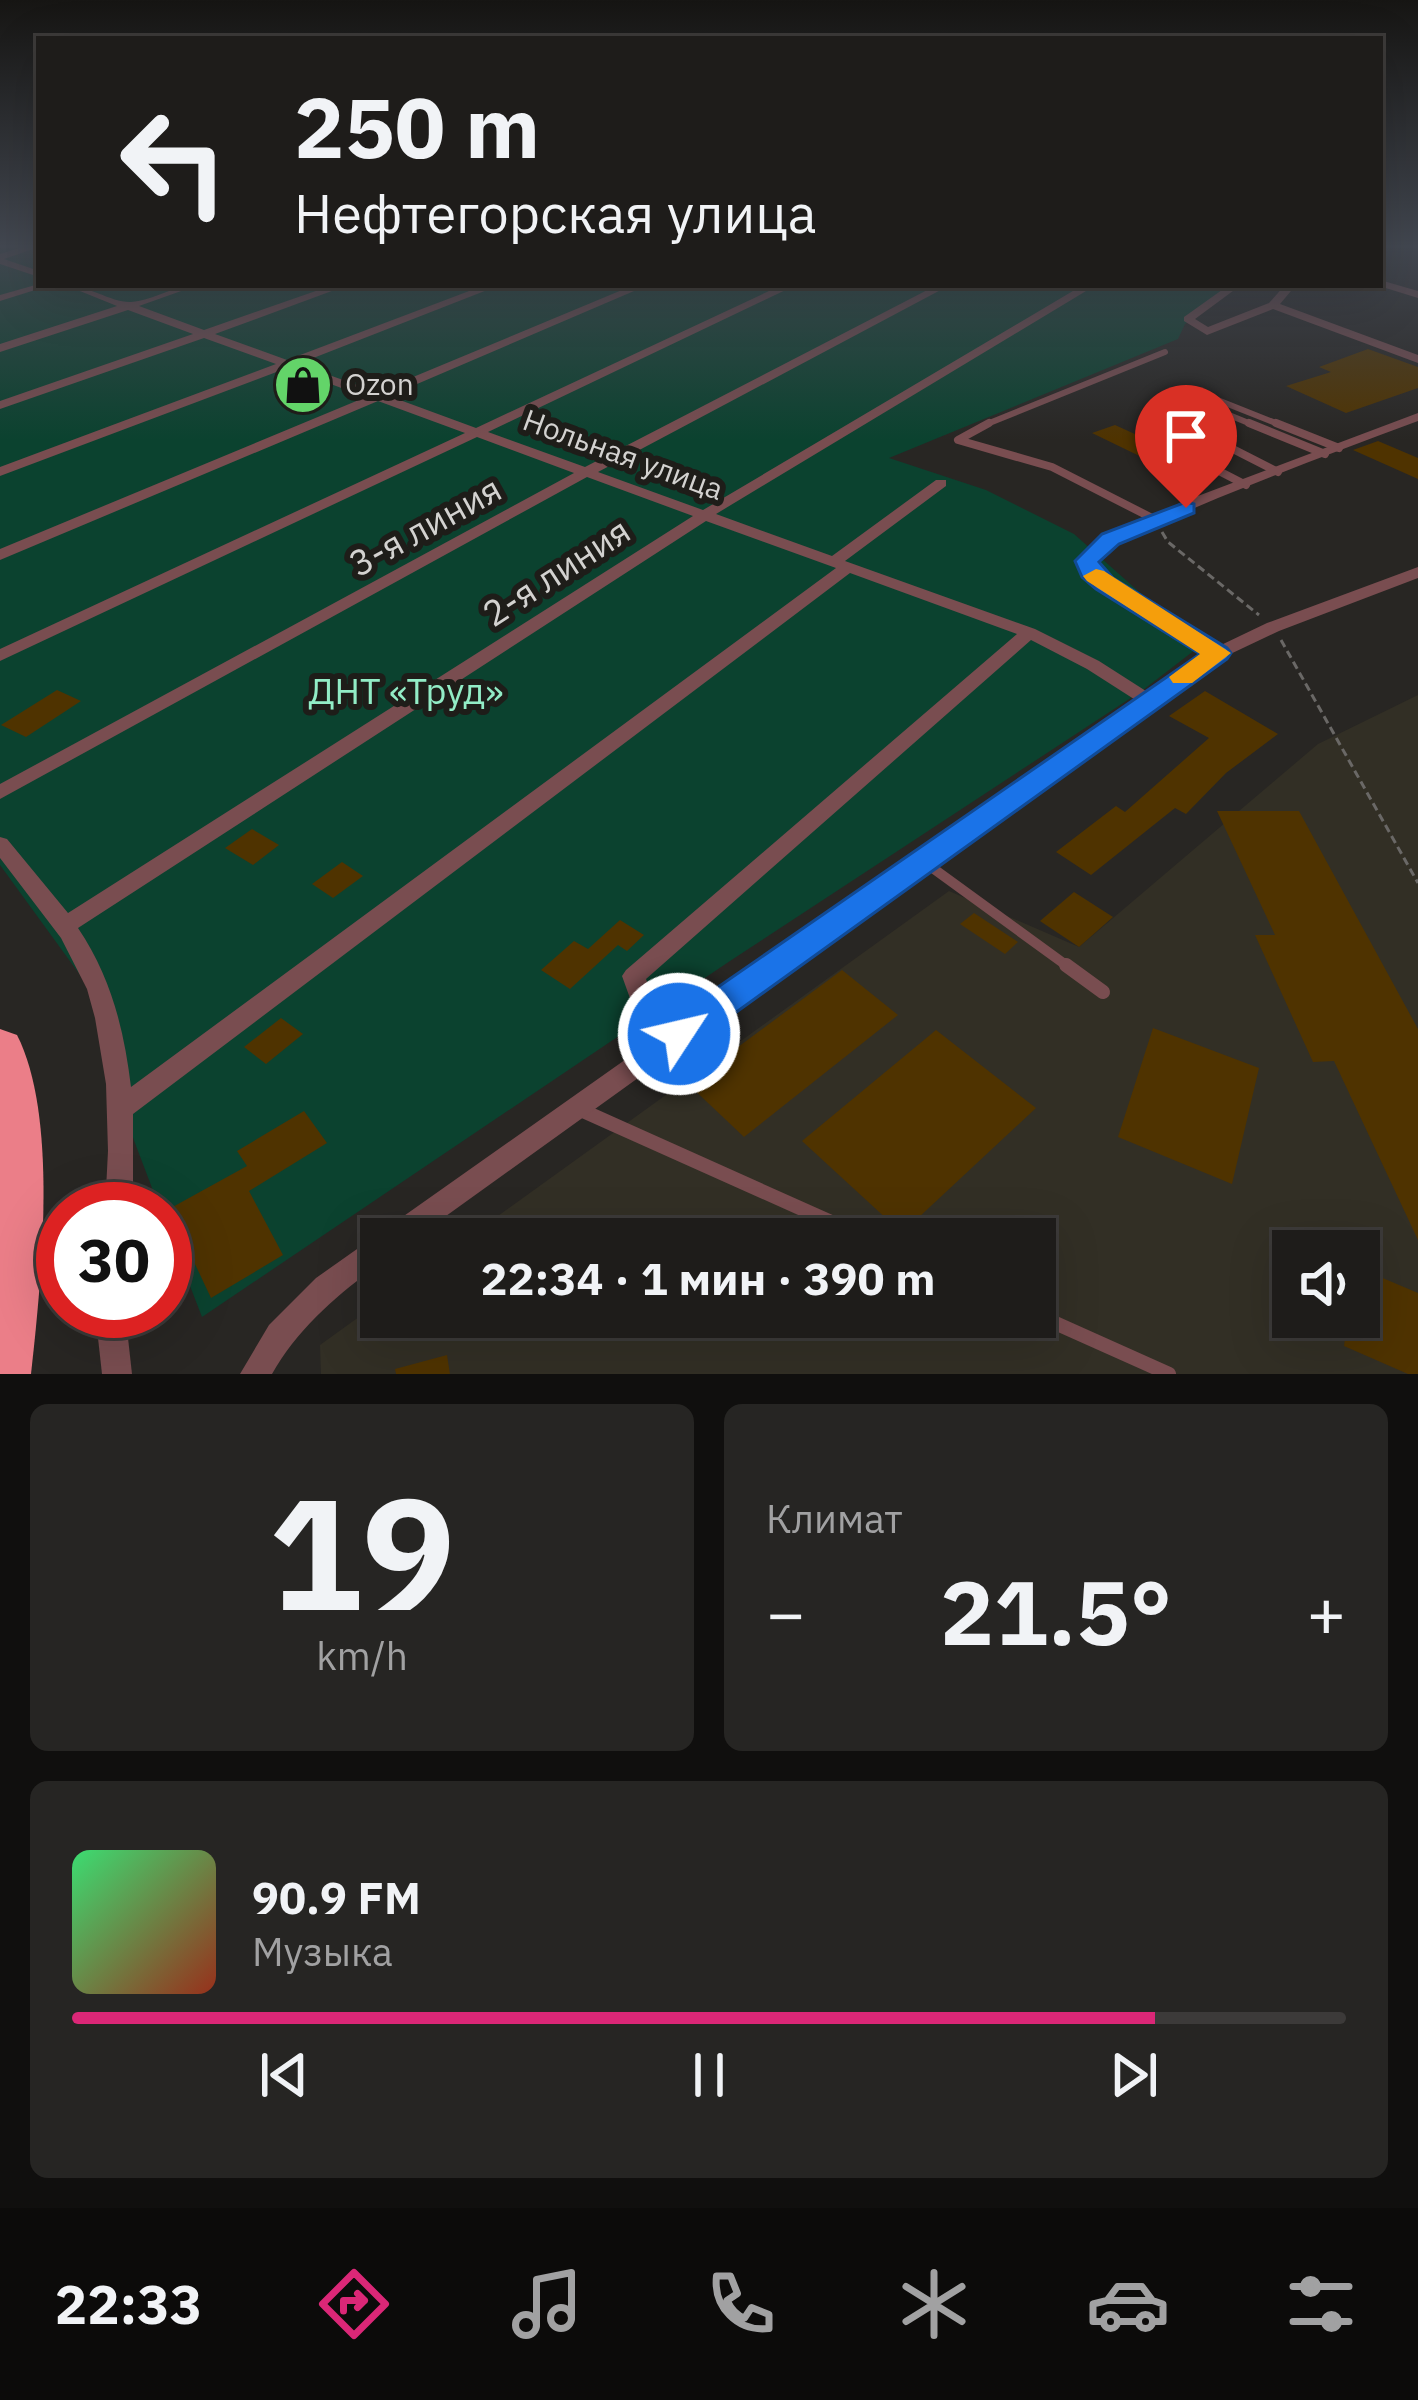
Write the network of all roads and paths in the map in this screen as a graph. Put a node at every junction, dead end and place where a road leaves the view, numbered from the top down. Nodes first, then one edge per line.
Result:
1 (111, 311) edge
2 (141, 311) edge
3 (267, 311) edge
4 (426, 311) edge
5 (581, 311) edge
6 (734, 311) edge
7 (895, 311) edge
8 (1047, 311) edge
9 (1199, 311) edge
10 (1259, 311) edge
11 (1290, 311) edge
12 (203, 333) junction
13 (0, 347) edge
14 (1165, 352) dead end
15 (1418, 359) edge
16 (285, 364) junction
17 (377, 396) junction
18 (1196, 402) junction
19 (0, 405) edge
20 (1164, 413) junction
21 (1418, 417) edge
22 (1397, 425) junction
23 (476, 430) junction
24 (1418, 435) edge
25 (1332, 451) junction
26 (588, 471) junction
27 (0, 472) edge
28 (1278, 472) junction
29 (940, 483) dead end
30 (1246, 485) junction
31 (708, 513) junction
32 (1156, 520) junction
33 (0, 554) edge
34 (842, 565) junction
35 (1418, 572) edge
36 (1274, 627) junction
37 (1029, 633) junction
38 (1218, 653) junction
39 (0, 656) edge
40 (1148, 700) junction
41 (0, 792) edge
42 (0, 844) edge
43 (922, 861) junction
44 (1418, 883) edge
45 (64, 926) junction
46 (1103, 992) dead end
47 (679, 1034) junction
48 (0, 1049) edge
49 (576, 1108) junction
50 (118, 1111) junction
51 (119, 1182) edge
52 (421, 1218) edge
53 (822, 1218) edge
54 (360, 1262) edge
55 (1056, 1323) edge
56 (113, 1338) edge
57 (1, 1374) edge
58 (117, 1374) edge
59 (255, 1374) edge
60 (1169, 1374) edge

1 - 13 street
2 - 12 street, Нольная улица
3 - 12 street
4 - 16 street
5 - 17 street
6 - 23 street
7 - 26 street, 3-я линия
8 - 31 street, 2-я линия
9 - 10 street
11 - 15 street
12 - 16 street, Нольная улица
12 - 19 street
14 - 32 lane
16 - 17 street, Нольная улица
16 - 27 street
17 - 23 street, Нольная улица
17 - 33 street
18 - 20 lane
18 - 25 lane
18 - 25 lane
20 - 28 lane
20 - 30 lane
21 - 22 street
22 - 24 street
22 - 25 street
23 - 26 street, Нольная улица
23 - 39 street
25 - 28 street
26 - 31 street, Нольная улица
26 - 41 street, 3-я линия
28 - 30 street
29 - 34 street
30 - 32 street
31 - 34 street, Нольная улица
31 - 45 street, 2-я линия
32 - 36 path
32 - 38 street
34 - 37 street, Нольная улица
34 - 50 street
35 - 36 street
36 - 38 street
36 - 44 path
37 - 40 street, Нольная улица
37 - 47 street
38 - 40 street
40 - 43 street
42 - 45 street
43 - 46 lane
43 - 47 street
45 - 50 street
47 - 49 street
48 - 57 highway
49 - 52 street
49 - 53 lane
50 - 51 street
54 - 59 street
55 - 60 lane
56 - 58 street

